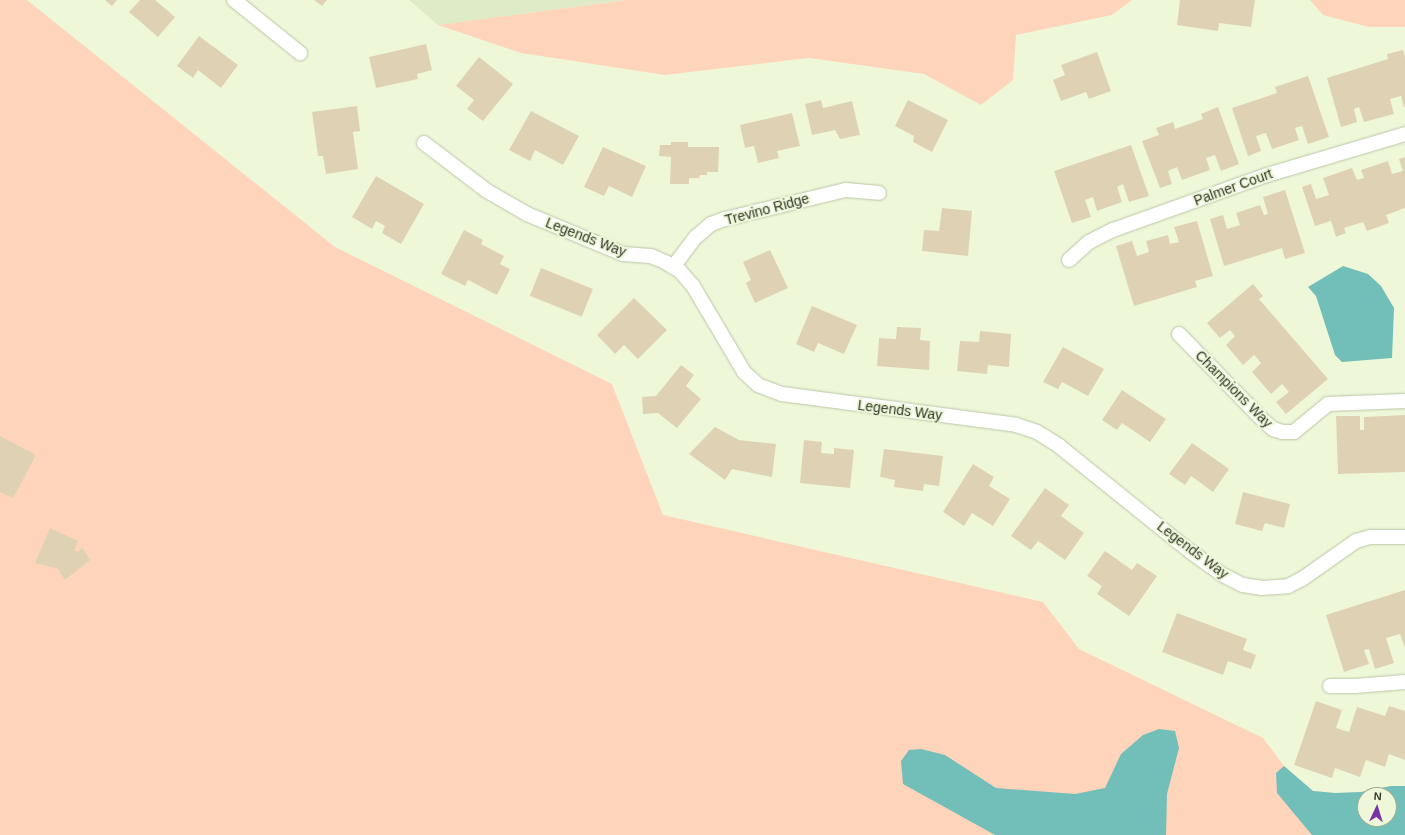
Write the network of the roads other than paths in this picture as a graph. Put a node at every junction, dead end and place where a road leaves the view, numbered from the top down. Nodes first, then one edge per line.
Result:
1 (234, 0) edge
2 (300, 53) dead end
3 (1405, 134) edge
4 (424, 142) dead end
5 (879, 193) dead end
6 (1069, 260) dead end
7 (673, 267) junction
8 (1179, 334) dead end
9 (1405, 401) edge
10 (1405, 537) edge
11 (1405, 682) edge
12 (1330, 686) dead end

1 - 2 street
3 - 6 street, Palmer Court
4 - 7 street, Legends Way
5 - 7 street, Trevino Ridge
7 - 10 street, Legends Way
8 - 9 street, Champions Way
11 - 12 street

